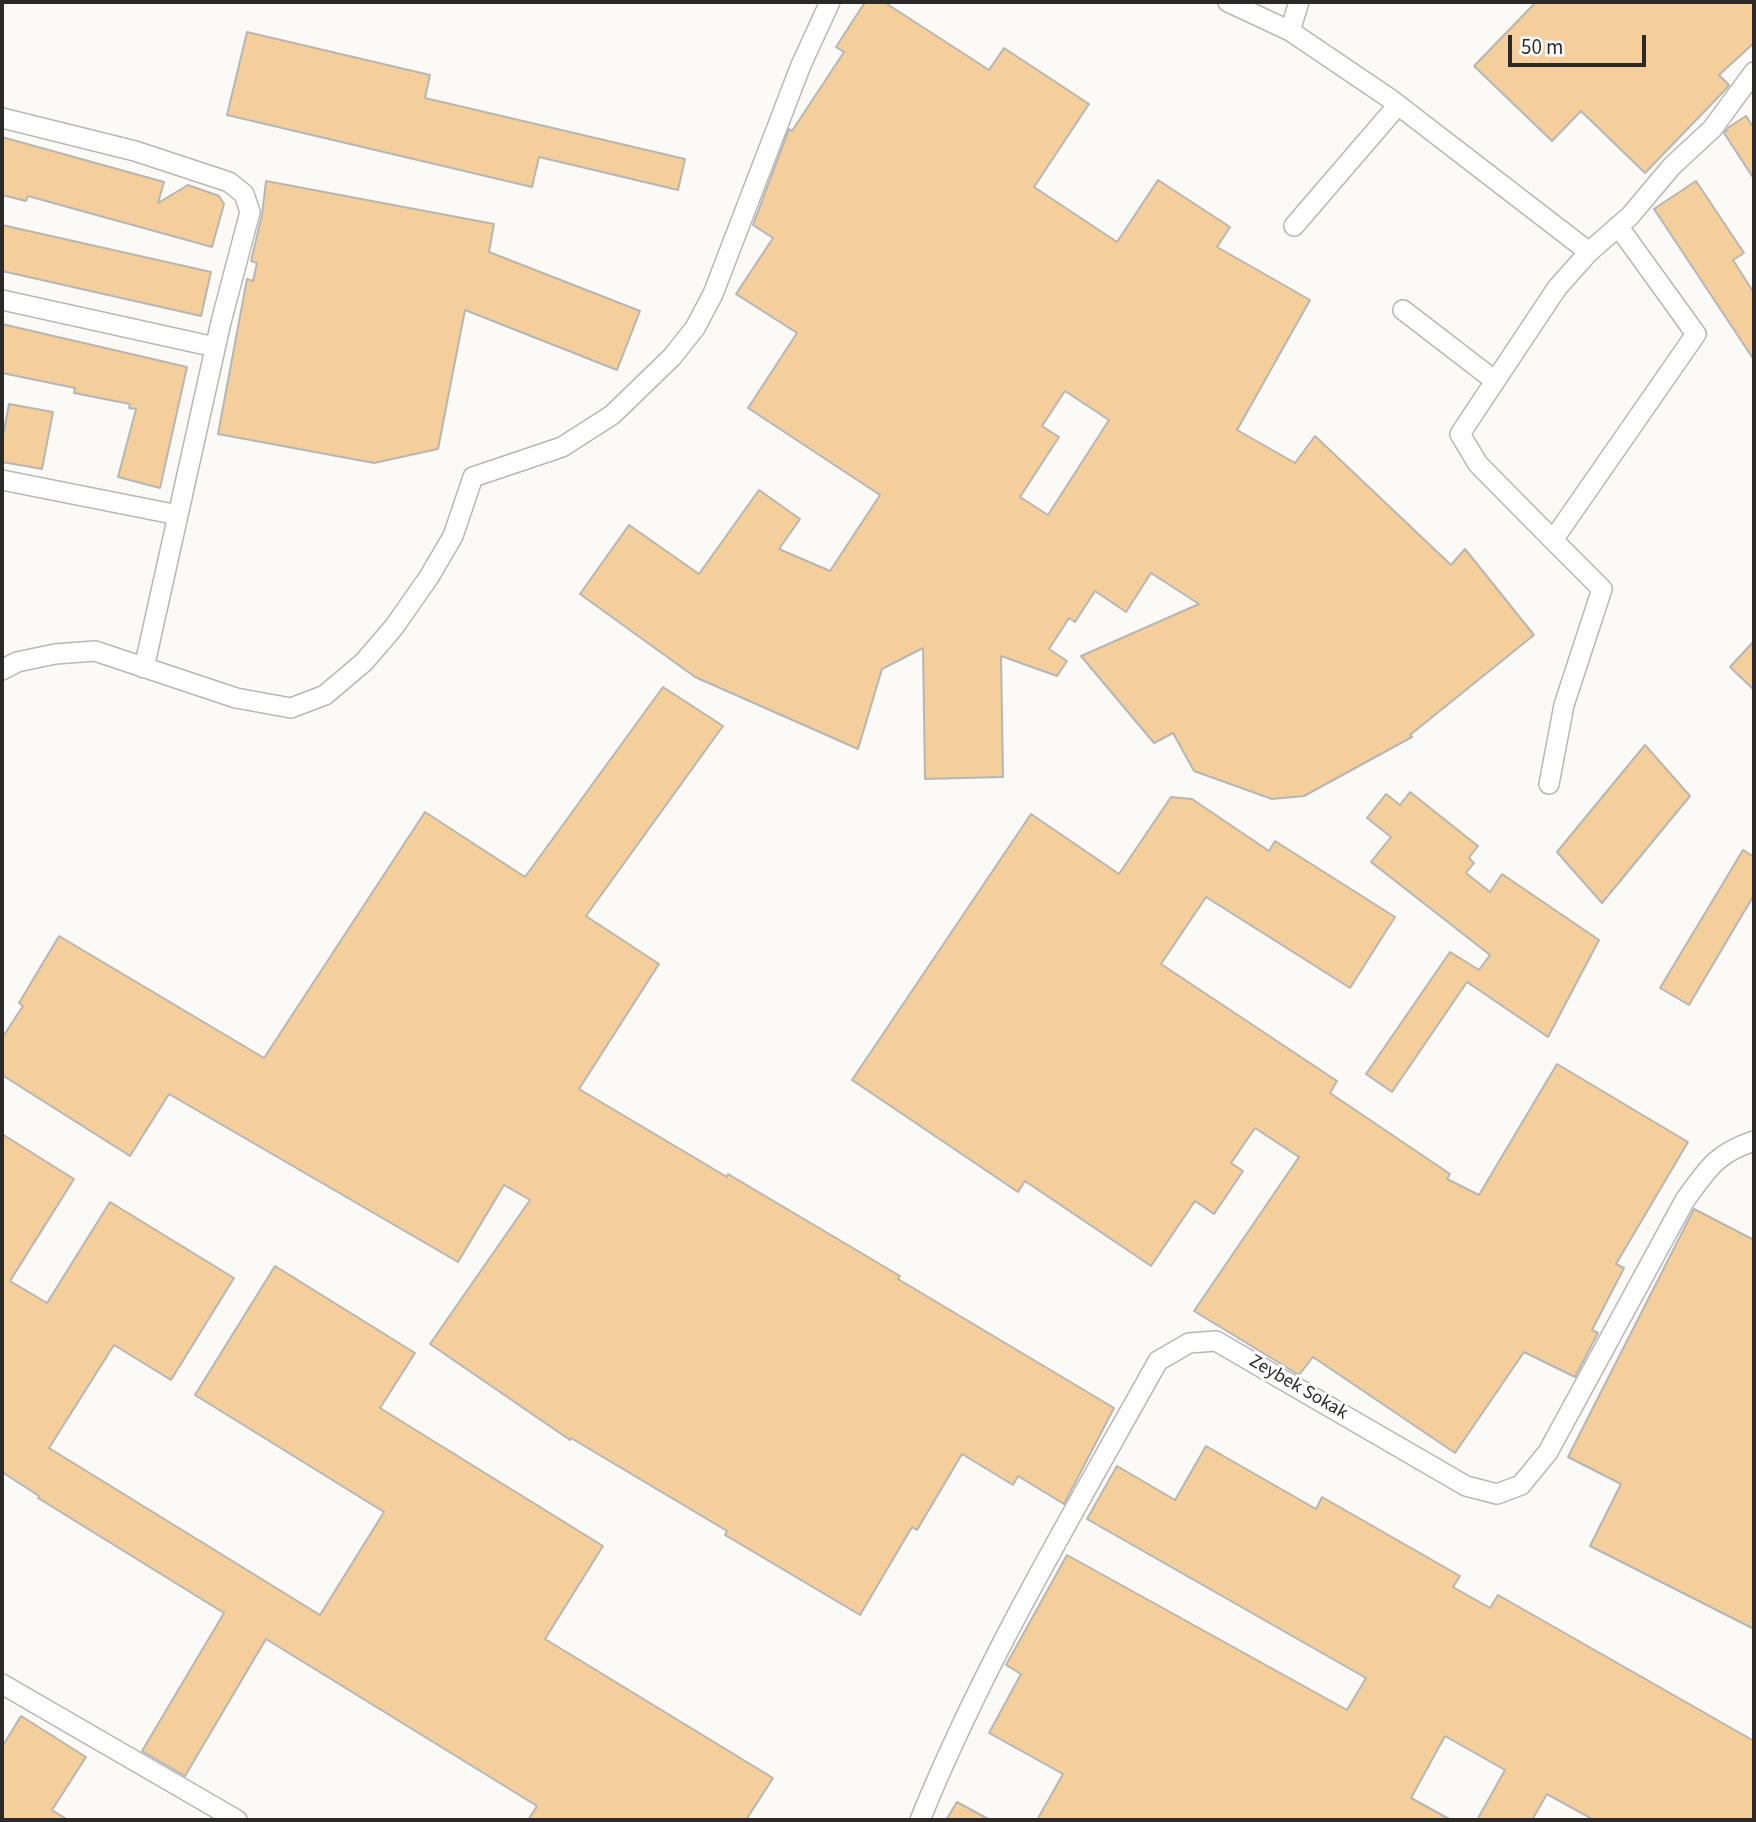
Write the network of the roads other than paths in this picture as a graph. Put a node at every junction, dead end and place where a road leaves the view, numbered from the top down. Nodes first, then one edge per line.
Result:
1 (830, 2) edge
2 (1228, 2) edge
3 (1299, 2) edge
4 (1290, 32) junction
5 (1754, 72) edge
6 (1398, 105) junction
7 (2, 118) edge
8 (1294, 226) dead end
9 (1618, 226) junction
10 (1589, 252) junction
11 (2, 300) edge
12 (1402, 310) dead end
13 (215, 347) junction
14 (1494, 380) junction
15 (2, 480) edge
16 (178, 515) junction
17 (1553, 540) junction
18 (144, 668) junction
19 (2, 670) edge
20 (1549, 784) dead end
21 (1754, 1141) edge
22 (2, 1684) edge
23 (237, 1820) edge
24 (920, 1820) edge

1 - 18 street
2 - 4 street
3 - 4 street
4 - 6 street
5 - 9 street
6 - 8 street
6 - 10 street
7 - 13 street
9 - 10 street
9 - 17 street
10 - 14 street
11 - 13 street
12 - 14 street
13 - 16 street
14 - 17 street
15 - 16 street
16 - 18 street
17 - 20 street
18 - 19 street
21 - 24 street, Zeybek Sokak
22 - 23 street

